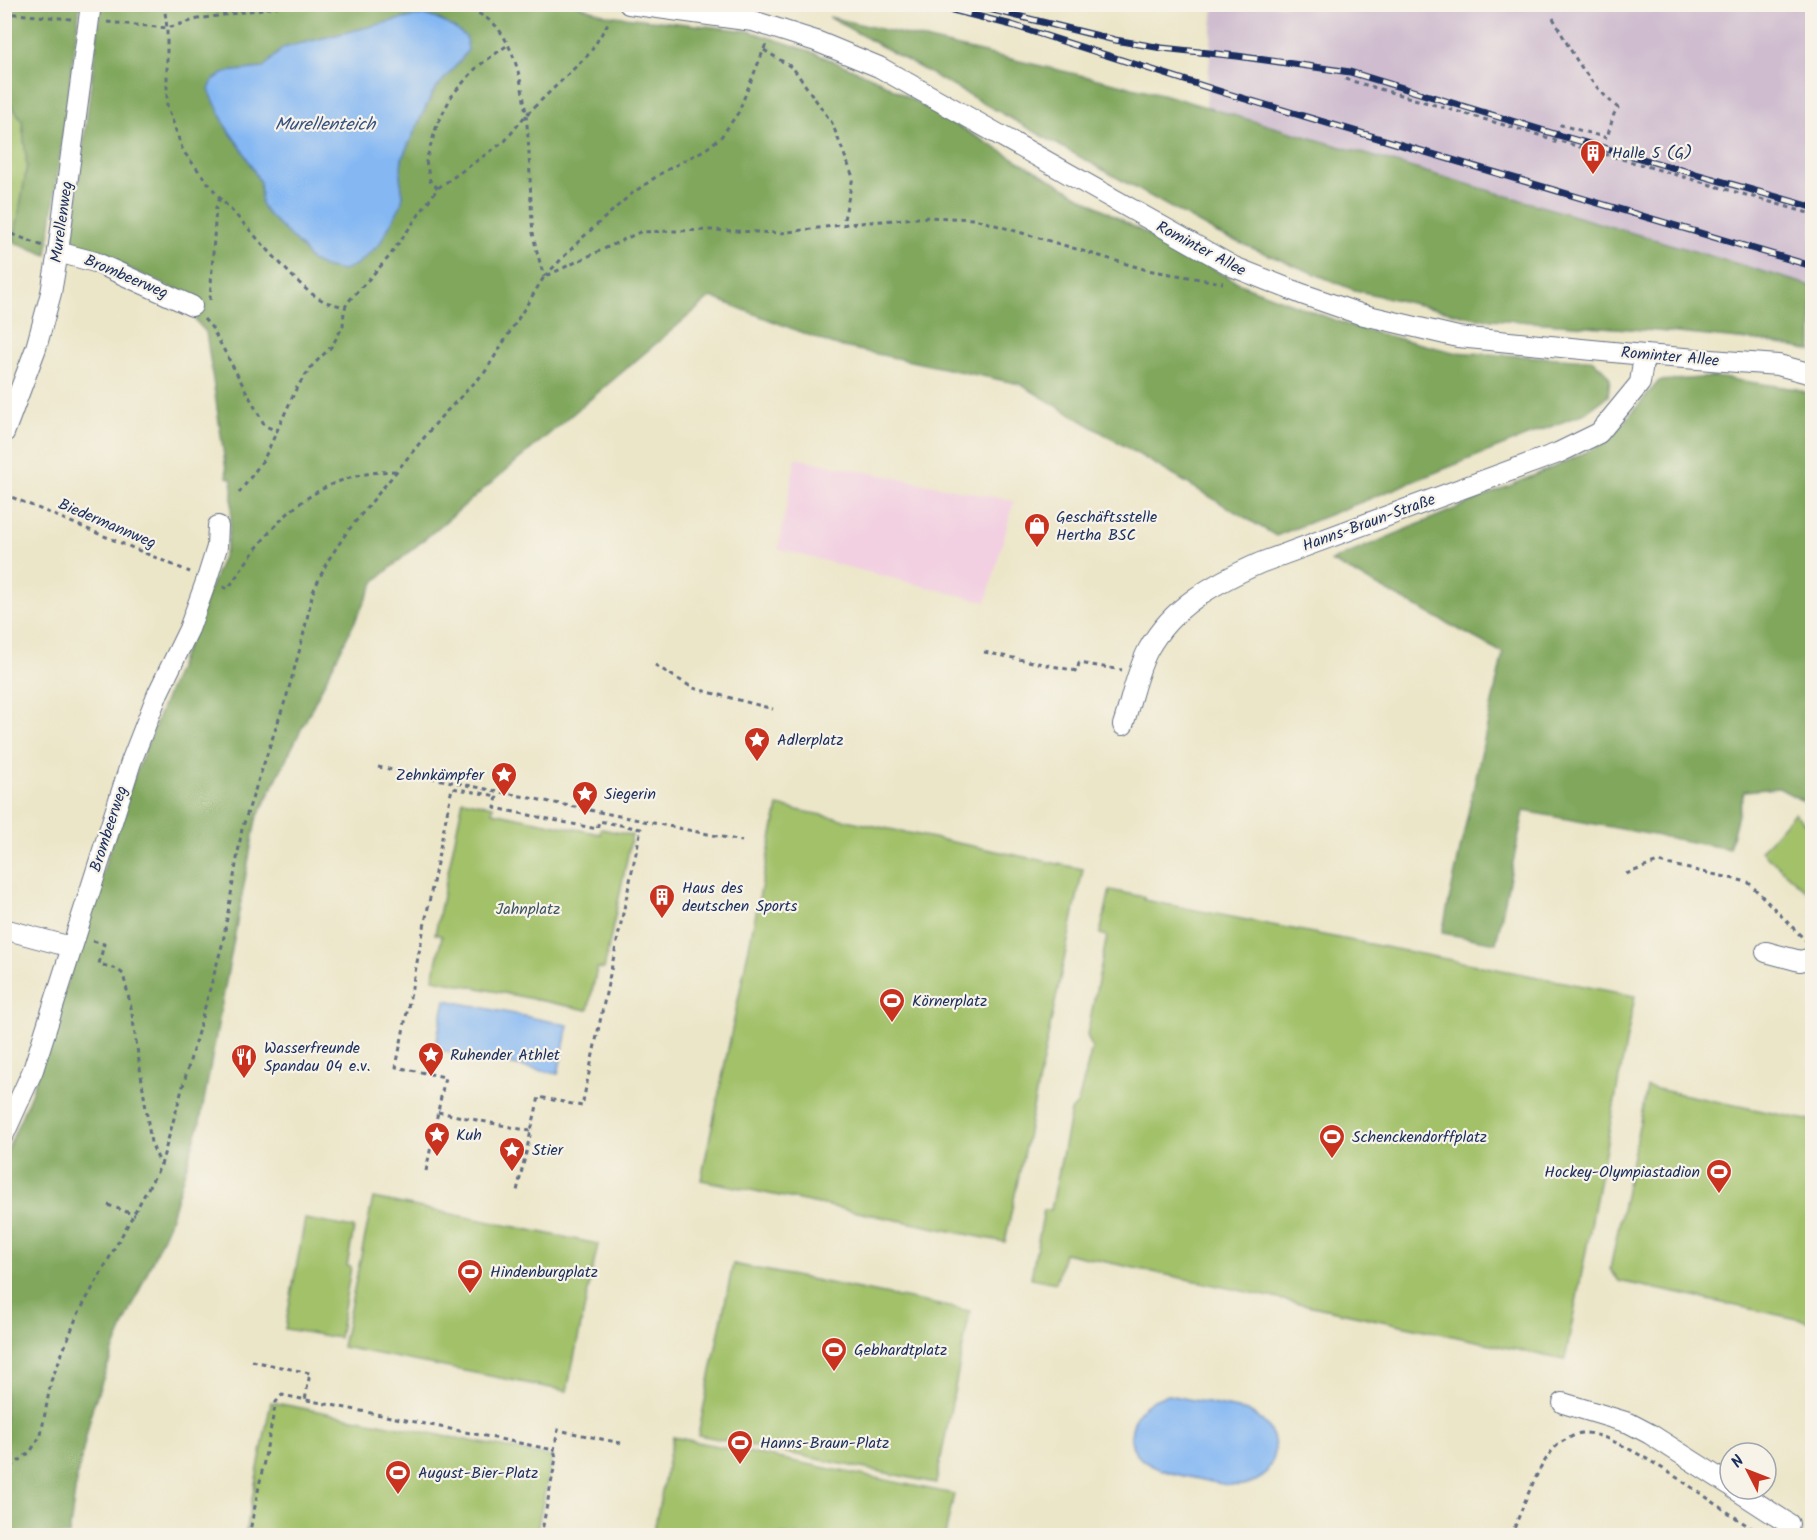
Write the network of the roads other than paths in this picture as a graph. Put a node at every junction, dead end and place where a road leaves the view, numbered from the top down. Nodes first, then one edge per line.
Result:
1 (629, 4) edge
2 (89, 15) edge
3 (58, 252) junction
4 (203, 310) road end
5 (1644, 355) junction
6 (1812, 374) edge
7 (4, 433) edge
8 (218, 526) dead end
9 (1123, 725) dead end
10 (4, 929) edge
11 (71, 947) junction
12 (1766, 952) dead end
13 (1812, 958) edge
14 (4, 1134) edge
15 (1563, 1403) dead end
16 (1718, 1477) edge
17 (1749, 1501) edge
18 (1781, 1528) road end

1 - 5 street, Rominter Allee
2 - 3 street, Murellenweg
3 - 4 street, Brombeerweg
3 - 7 street, Murellenweg
5 - 6 street, Rominter Allee
5 - 9 street, Hanns-Braun-Straße
8 - 11 street, Brombeerweg
10 - 11 street
11 - 14 street, Brombeerweg
12 - 13 street
15 - 16 street
17 - 18 street

